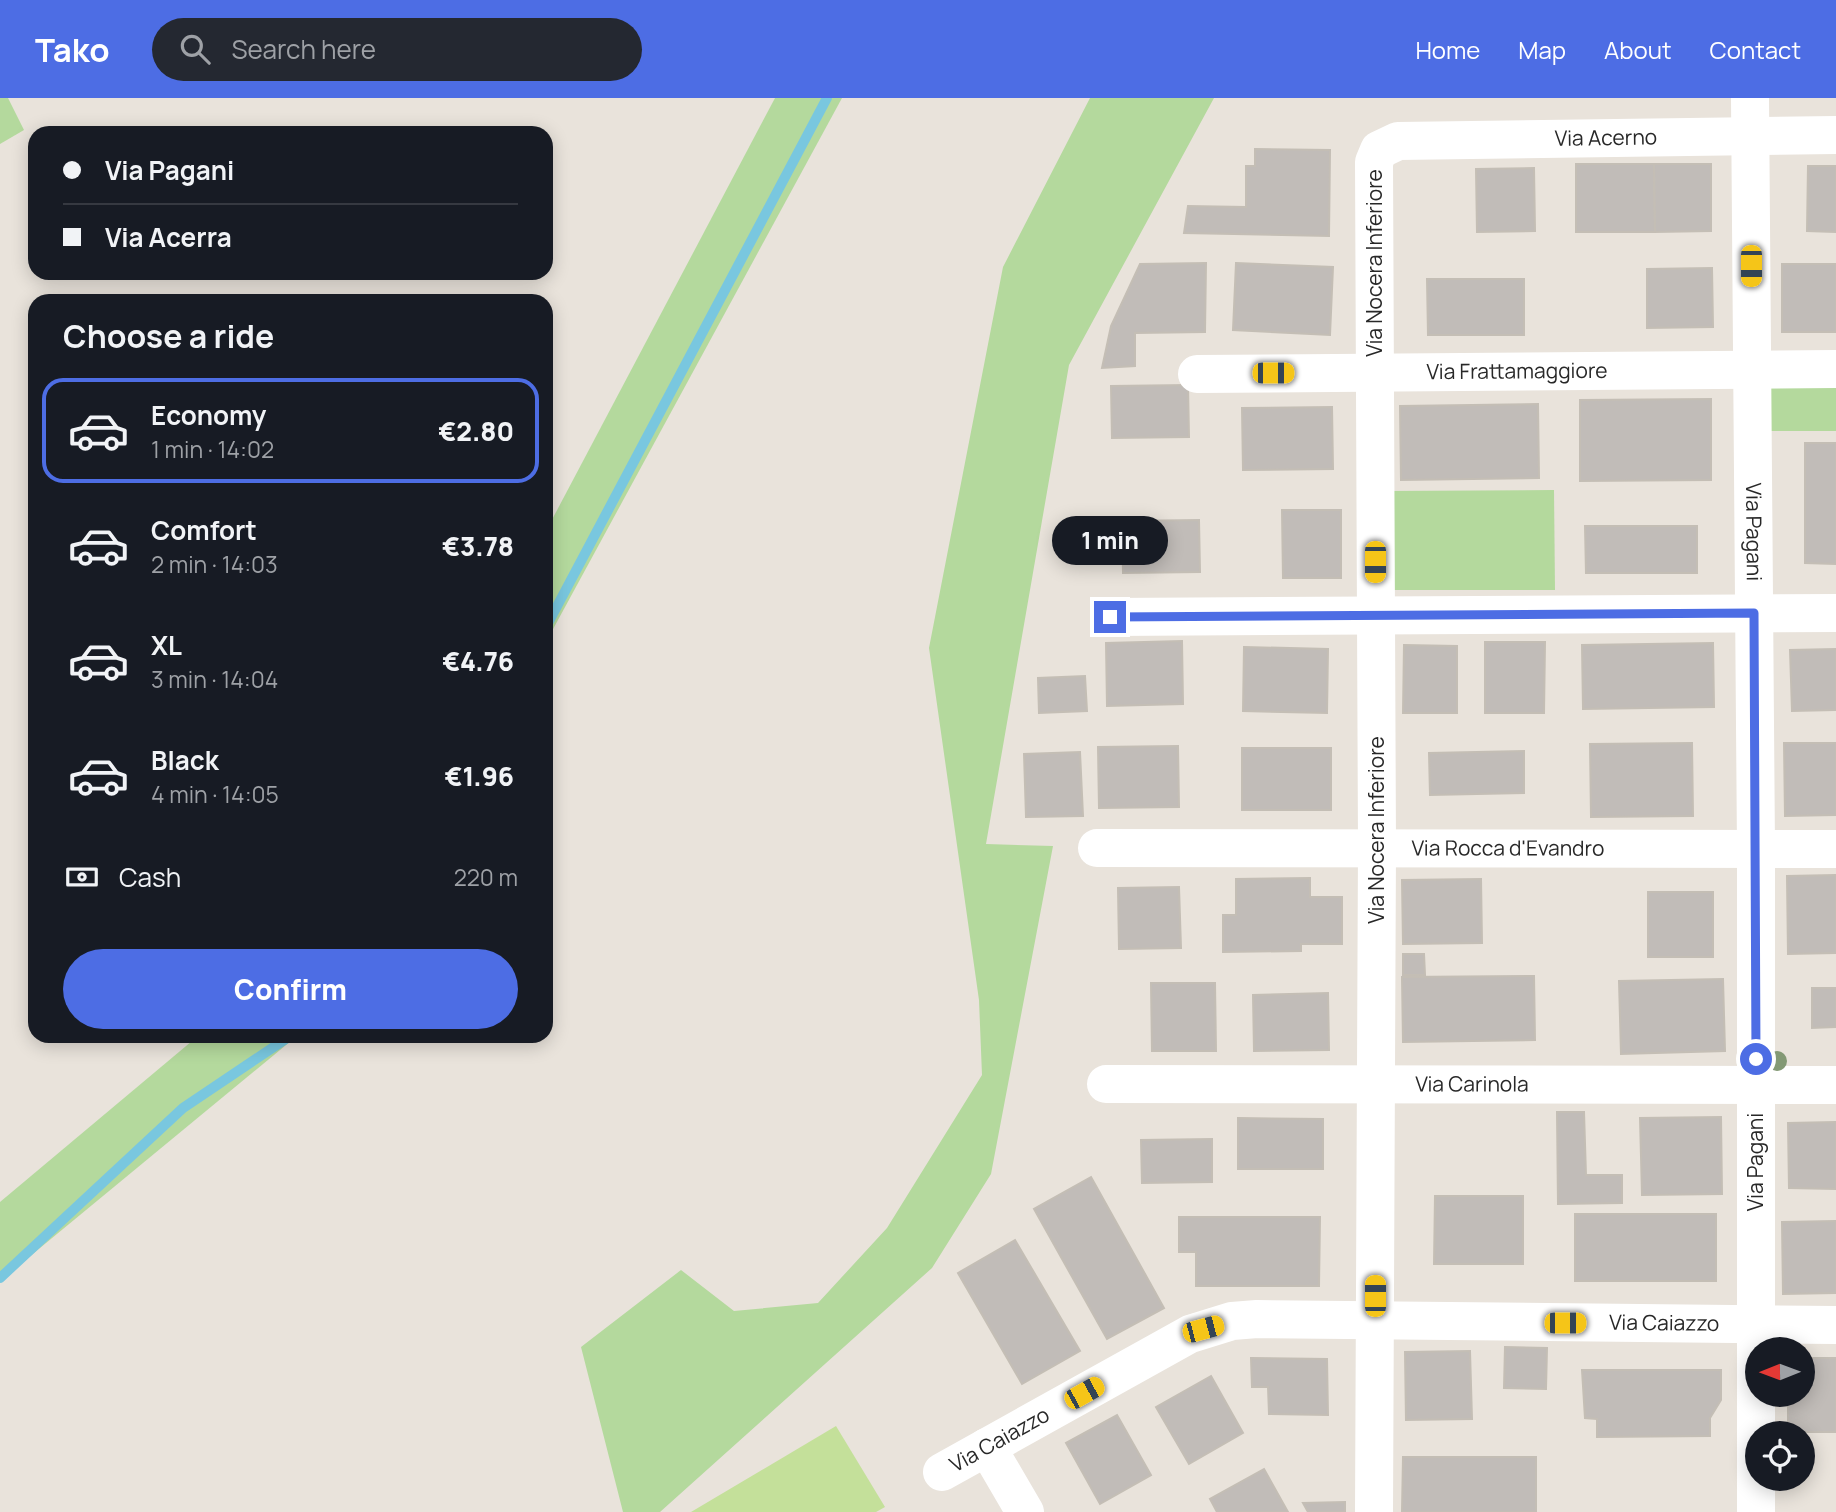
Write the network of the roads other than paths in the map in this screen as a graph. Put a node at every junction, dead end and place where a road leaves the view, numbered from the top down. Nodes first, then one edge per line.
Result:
1 (1750, 98) edge
2 (1836, 135) edge
3 (1751, 136) junction
4 (1379, 150) joint
5 (1836, 369) edge
6 (1751, 370) junction
7 (1375, 373) junction
8 (1197, 374) dead end
9 (1754, 613) junction
10 (1836, 613) edge
11 (1110, 617) dead end
12 (1376, 617) junction
13 (1377, 847) junction
14 (1097, 848) dead end
15 (1756, 849) junction
16 (1836, 849) edge
17 (1106, 1084) dead end
18 (1377, 1085) junction
19 (1756, 1085) junction
20 (1836, 1085) edge
21 (1374, 1322) junction
22 (1756, 1325) junction
23 (1836, 1325) edge
24 (988, 1447) junction
25 (942, 1472) dead end
26 (1025, 1512) edge
27 (1374, 1512) edge
28 (1756, 1512) edge

1 - 3 street, Via Pagani
2 - 3 street, Via Acerno
3 - 4 street, Via Acerno
3 - 6 street, Via Pagani
4 - 7 street, Via Nocera Inferiore
5 - 6 street, Via Frattamaggiore
6 - 7 street, Via Frattamaggiore
6 - 9 street, Via Pagani
7 - 8 street, Via Frattamaggiore
7 - 12 street, Via Nocera Inferiore
9 - 10 street
9 - 12 street
9 - 15 street, Via Pagani
11 - 12 street
12 - 13 street, Via Nocera Inferiore
13 - 14 street, Via Rocca d'Evandro
13 - 15 street, Via Rocca d'Evandro
13 - 18 street, Via Nocera Inferiore
15 - 16 street, Via Rocca d'Evandro
15 - 19 street, Via Pagani
17 - 18 street, Via Carinola
18 - 19 street, Via Carinola
18 - 21 street, Via Nocera Inferiore
19 - 20 street, Via Carinola
19 - 22 street, Via Pagani
21 - 22 street, Via Caiazzo
21 - 24 street, Via Caiazzo
21 - 27 street, Via Nocera Inferiore
22 - 23 street, Via Caiazzo
22 - 28 street, Via Pagani
24 - 25 street, Via Caiazzo
24 - 26 street

